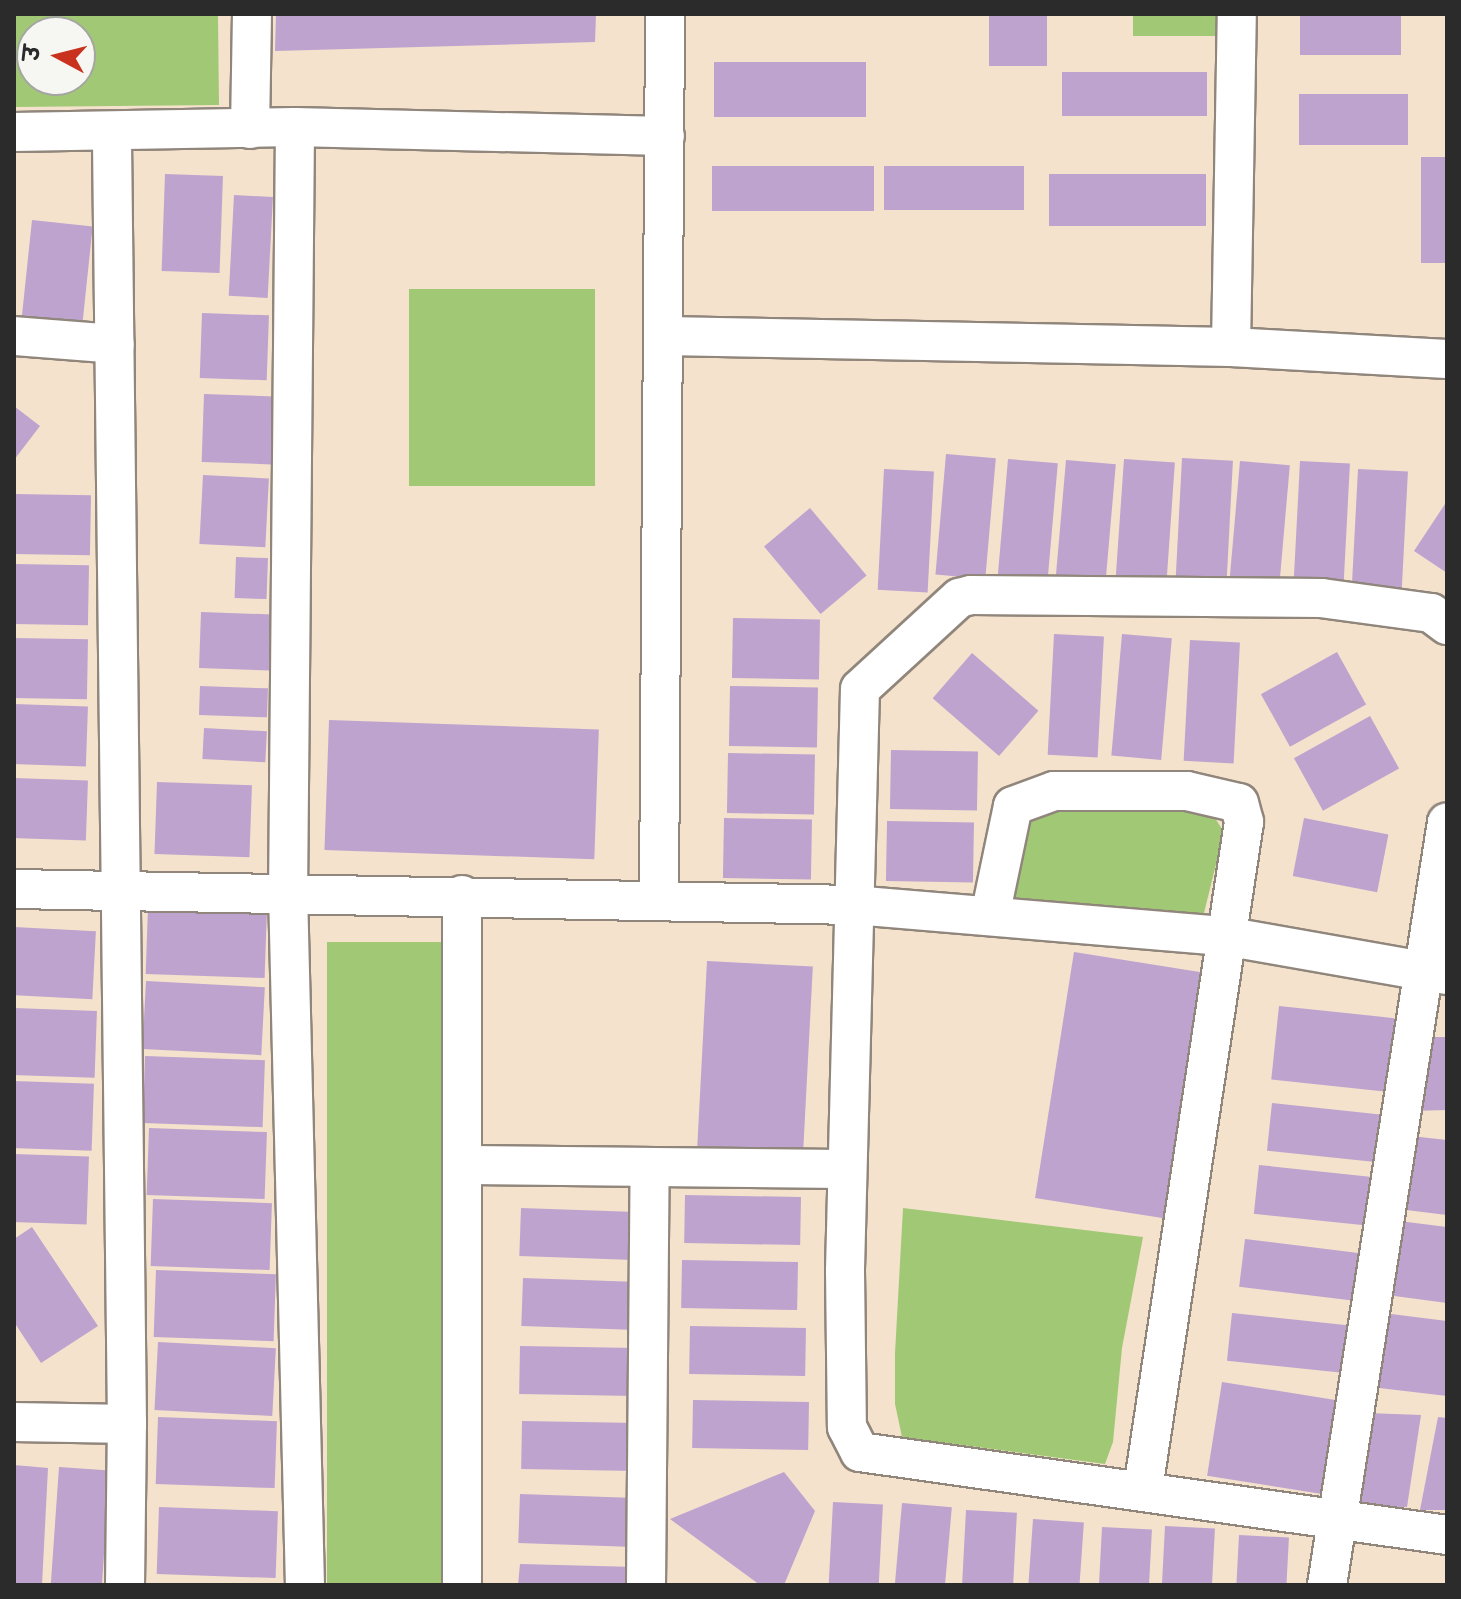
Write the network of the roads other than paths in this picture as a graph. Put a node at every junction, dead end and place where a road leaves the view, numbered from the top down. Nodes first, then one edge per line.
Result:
1 (252, 14) edge
2 (665, 14) edge
3 (1237, 14) edge
4 (295, 127) junction
5 (250, 129) junction
6 (14, 132) edge
7 (112, 133) junction
8 (665, 136) junction
9 (14, 336) edge
10 (666, 336) junction
11 (115, 344) junction
12 (1231, 347) junction
13 (1447, 359) edge
14 (1447, 625) edge
15 (1447, 822) edge
16 (122, 887) junction
17 (14, 889) edge
18 (288, 891) junction
19 (462, 895) junction
20 (659, 898) junction
21 (853, 905) junction
22 (990, 916) junction
23 (1225, 936) junction
24 (1435, 973) edge
25 (465, 1165) junction
26 (650, 1167) junction
27 (847, 1169) junction
28 (14, 1422) edge
29 (127, 1424) junction
30 (1143, 1489) junction
31 (1336, 1515) junction
32 (1447, 1535) edge
33 (125, 1585) edge
34 (305, 1585) edge
35 (462, 1585) edge
36 (646, 1585) edge
37 (1327, 1585) edge

1 - 5 street
2 - 8 street
3 - 12 street
4 - 5 street
4 - 8 street
4 - 18 street
5 - 7 street
6 - 7 street
7 - 11 street
8 - 10 street
9 - 11 street
10 - 12 street
10 - 20 street
11 - 16 street
12 - 13 street
14 - 21 street
15 - 24 street
16 - 17 street
16 - 18 street
16 - 29 street
18 - 19 street
18 - 34 street
19 - 20 street
19 - 25 street
20 - 21 street
21 - 22 street
21 - 27 street
22 - 23 street
22 - 23 street
23 - 24 street
23 - 30 street
24 - 31 street
25 - 26 street
25 - 35 street
26 - 27 street
26 - 36 street
27 - 30 street
28 - 29 street
29 - 33 street
30 - 31 street
31 - 32 street
31 - 37 street

